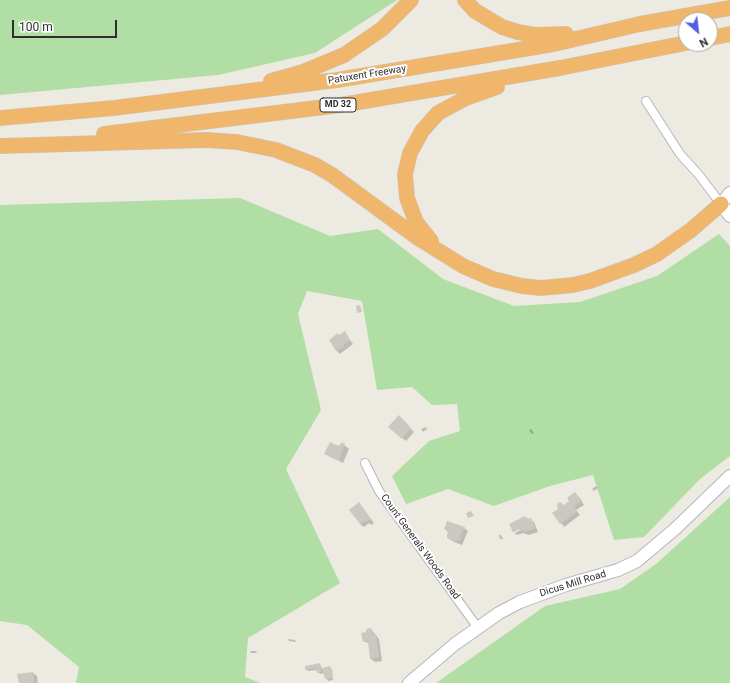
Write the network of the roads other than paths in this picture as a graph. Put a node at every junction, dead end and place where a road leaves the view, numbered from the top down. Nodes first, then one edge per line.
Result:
1 (411, 0) edge
2 (465, 0) edge
3 (730, 8) edge
4 (640, 24) junction
5 (730, 34) edge
6 (718, 36) edge
7 (678, 45) edge
8 (678, 45) edge
9 (646, 101) dead end
10 (114, 108) junction
11 (0, 118) edge
12 (0, 144) edge
13 (725, 198) edge
14 (730, 216) edge
15 (449, 258) junction
16 (365, 463) dead end
17 (730, 476) edge
18 (478, 628) junction
19 (409, 683) edge

1 - 10 highway
2 - 4 highway
3 - 4 highway, Patuxent Freeway
4 - 10 highway, Patuxent Freeway
5 - 6 highway
7 - 12 highway, MD 32
8 - 15 highway
9 - 13 street
10 - 11 highway, Patuxent Freeway
12 - 15 highway
13 - 14 street
13 - 15 highway
16 - 18 street, Count Generals Woods Road
17 - 18 street, Dicus Mill Road
18 - 19 street, Dicus Mill Road

